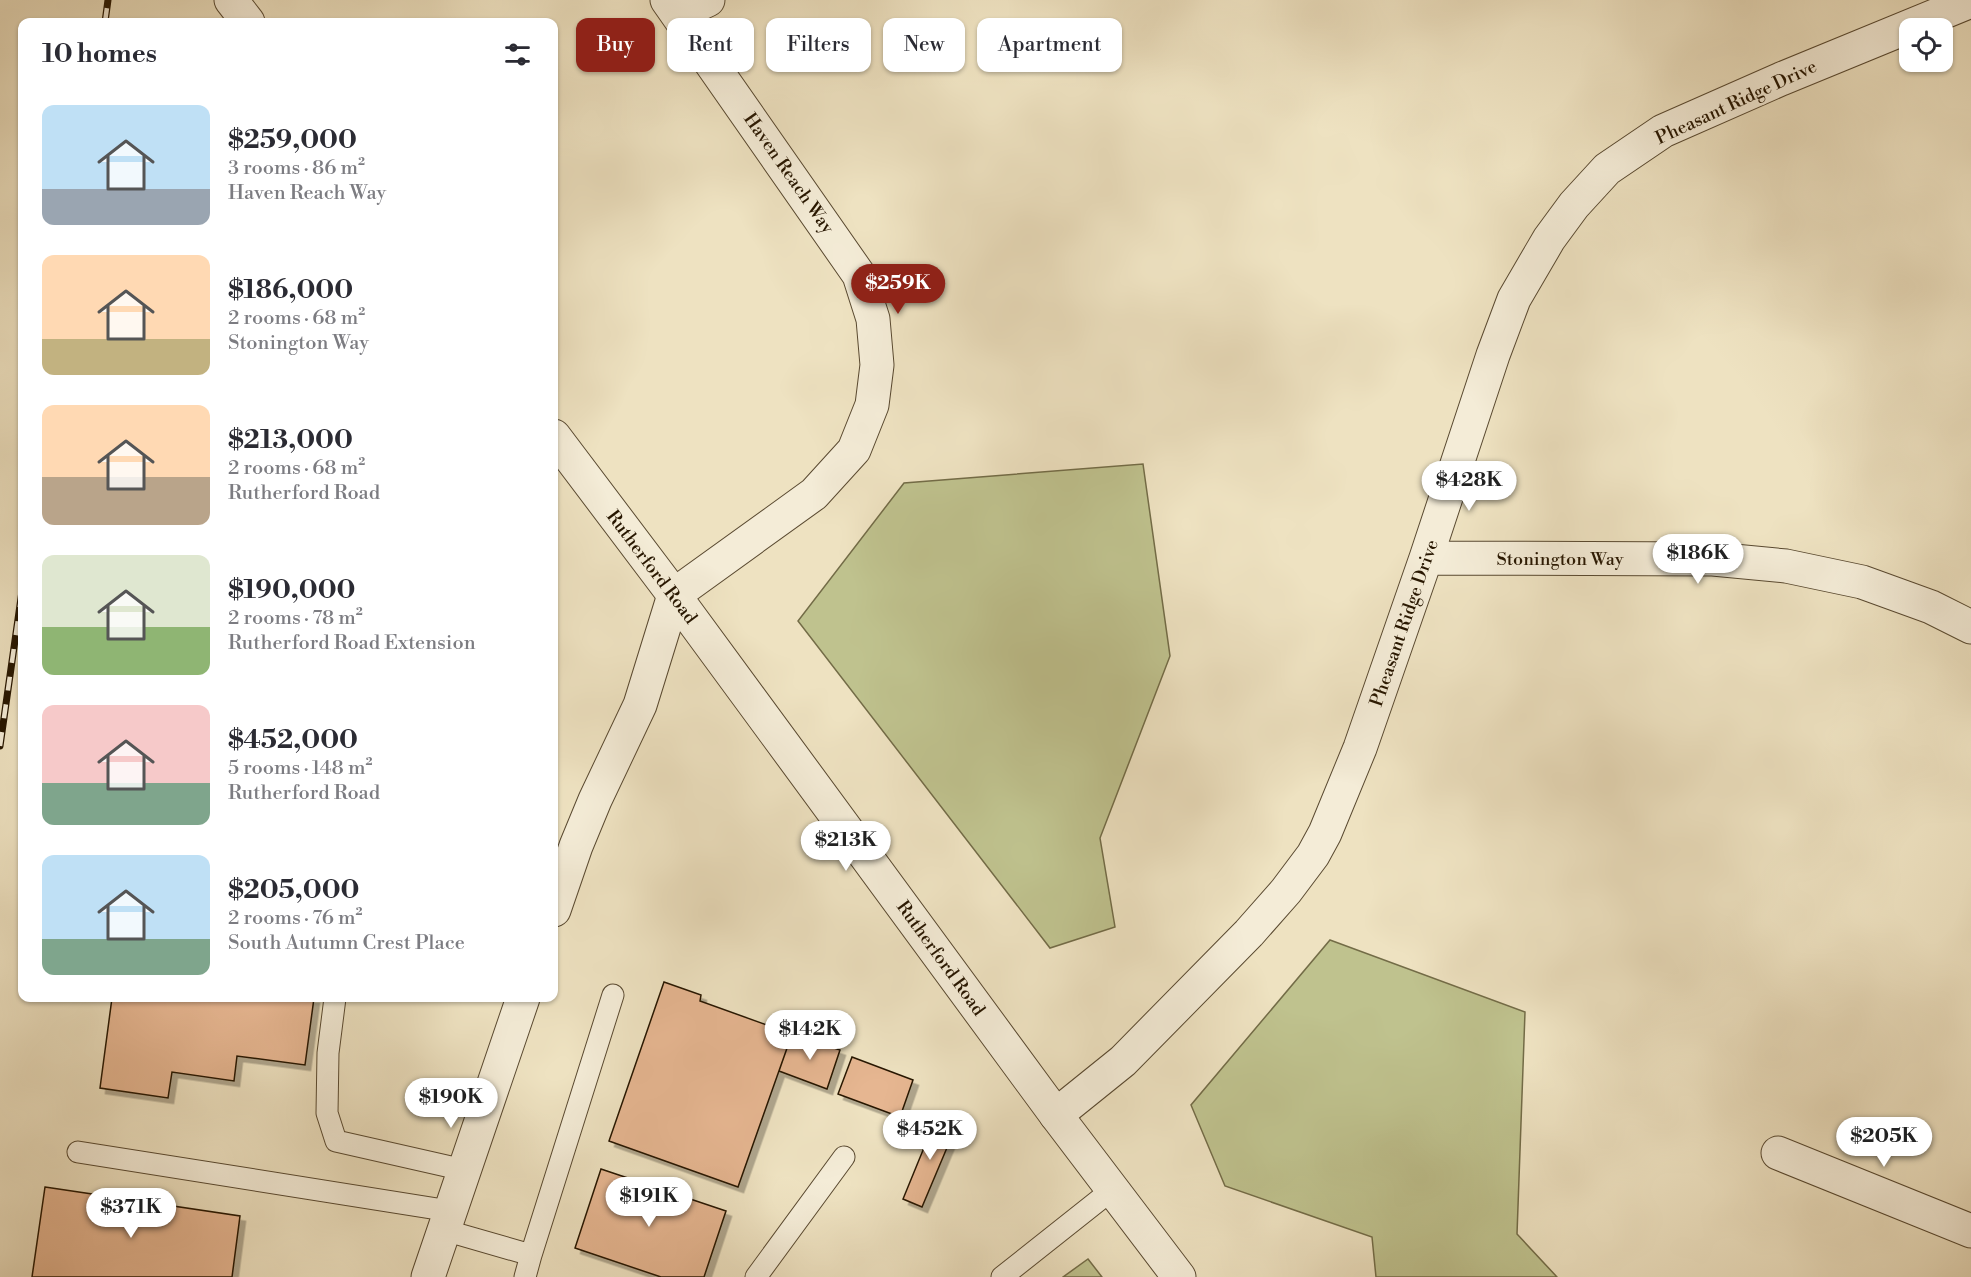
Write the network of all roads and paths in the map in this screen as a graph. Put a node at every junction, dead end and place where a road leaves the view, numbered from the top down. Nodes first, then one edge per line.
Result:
1 (231, 0) edge
2 (708, 0) edge
3 (1971, 1) edge
4 (672, 7) edge
5 (245, 18) edge
6 (558, 441) edge
7 (1426, 558) junction
8 (674, 595) junction
9 (1971, 627) edge
10 (562, 862) edge
11 (558, 886) edge
12 (613, 995) dead end
13 (334, 1002) edge
14 (523, 1002) edge
15 (1056, 1115) junction
16 (78, 1152) dead end
17 (1778, 1154) dead end
18 (844, 1157) dead end
19 (464, 1170) junction
20 (1113, 1189) junction
21 (447, 1220) junction
22 (1971, 1231) edge
23 (531, 1255) junction
24 (428, 1277) edge
25 (525, 1277) edge
26 (756, 1277) edge
27 (1002, 1277) edge
28 (1179, 1277) edge

1 - 5 street
2 - 4 street
3 - 7 street, Pheasant Ridge Drive
4 - 8 street, Haven Reach Way
6 - 8 street, Rutherford Road
7 - 9 street, Stonington Way
7 - 15 street, Pheasant Ridge Drive
8 - 10 street
8 - 15 street, Rutherford Road
10 - 11 street
12 - 23 lane
13 - 19 lane
14 - 19 street
15 - 20 street, Rutherford Road
16 - 21 lane
17 - 22 street
18 - 26 lane
19 - 21 street
20 - 27 lane
20 - 28 street, Rutherford Road
21 - 23 lane
21 - 24 street
23 - 25 lane

